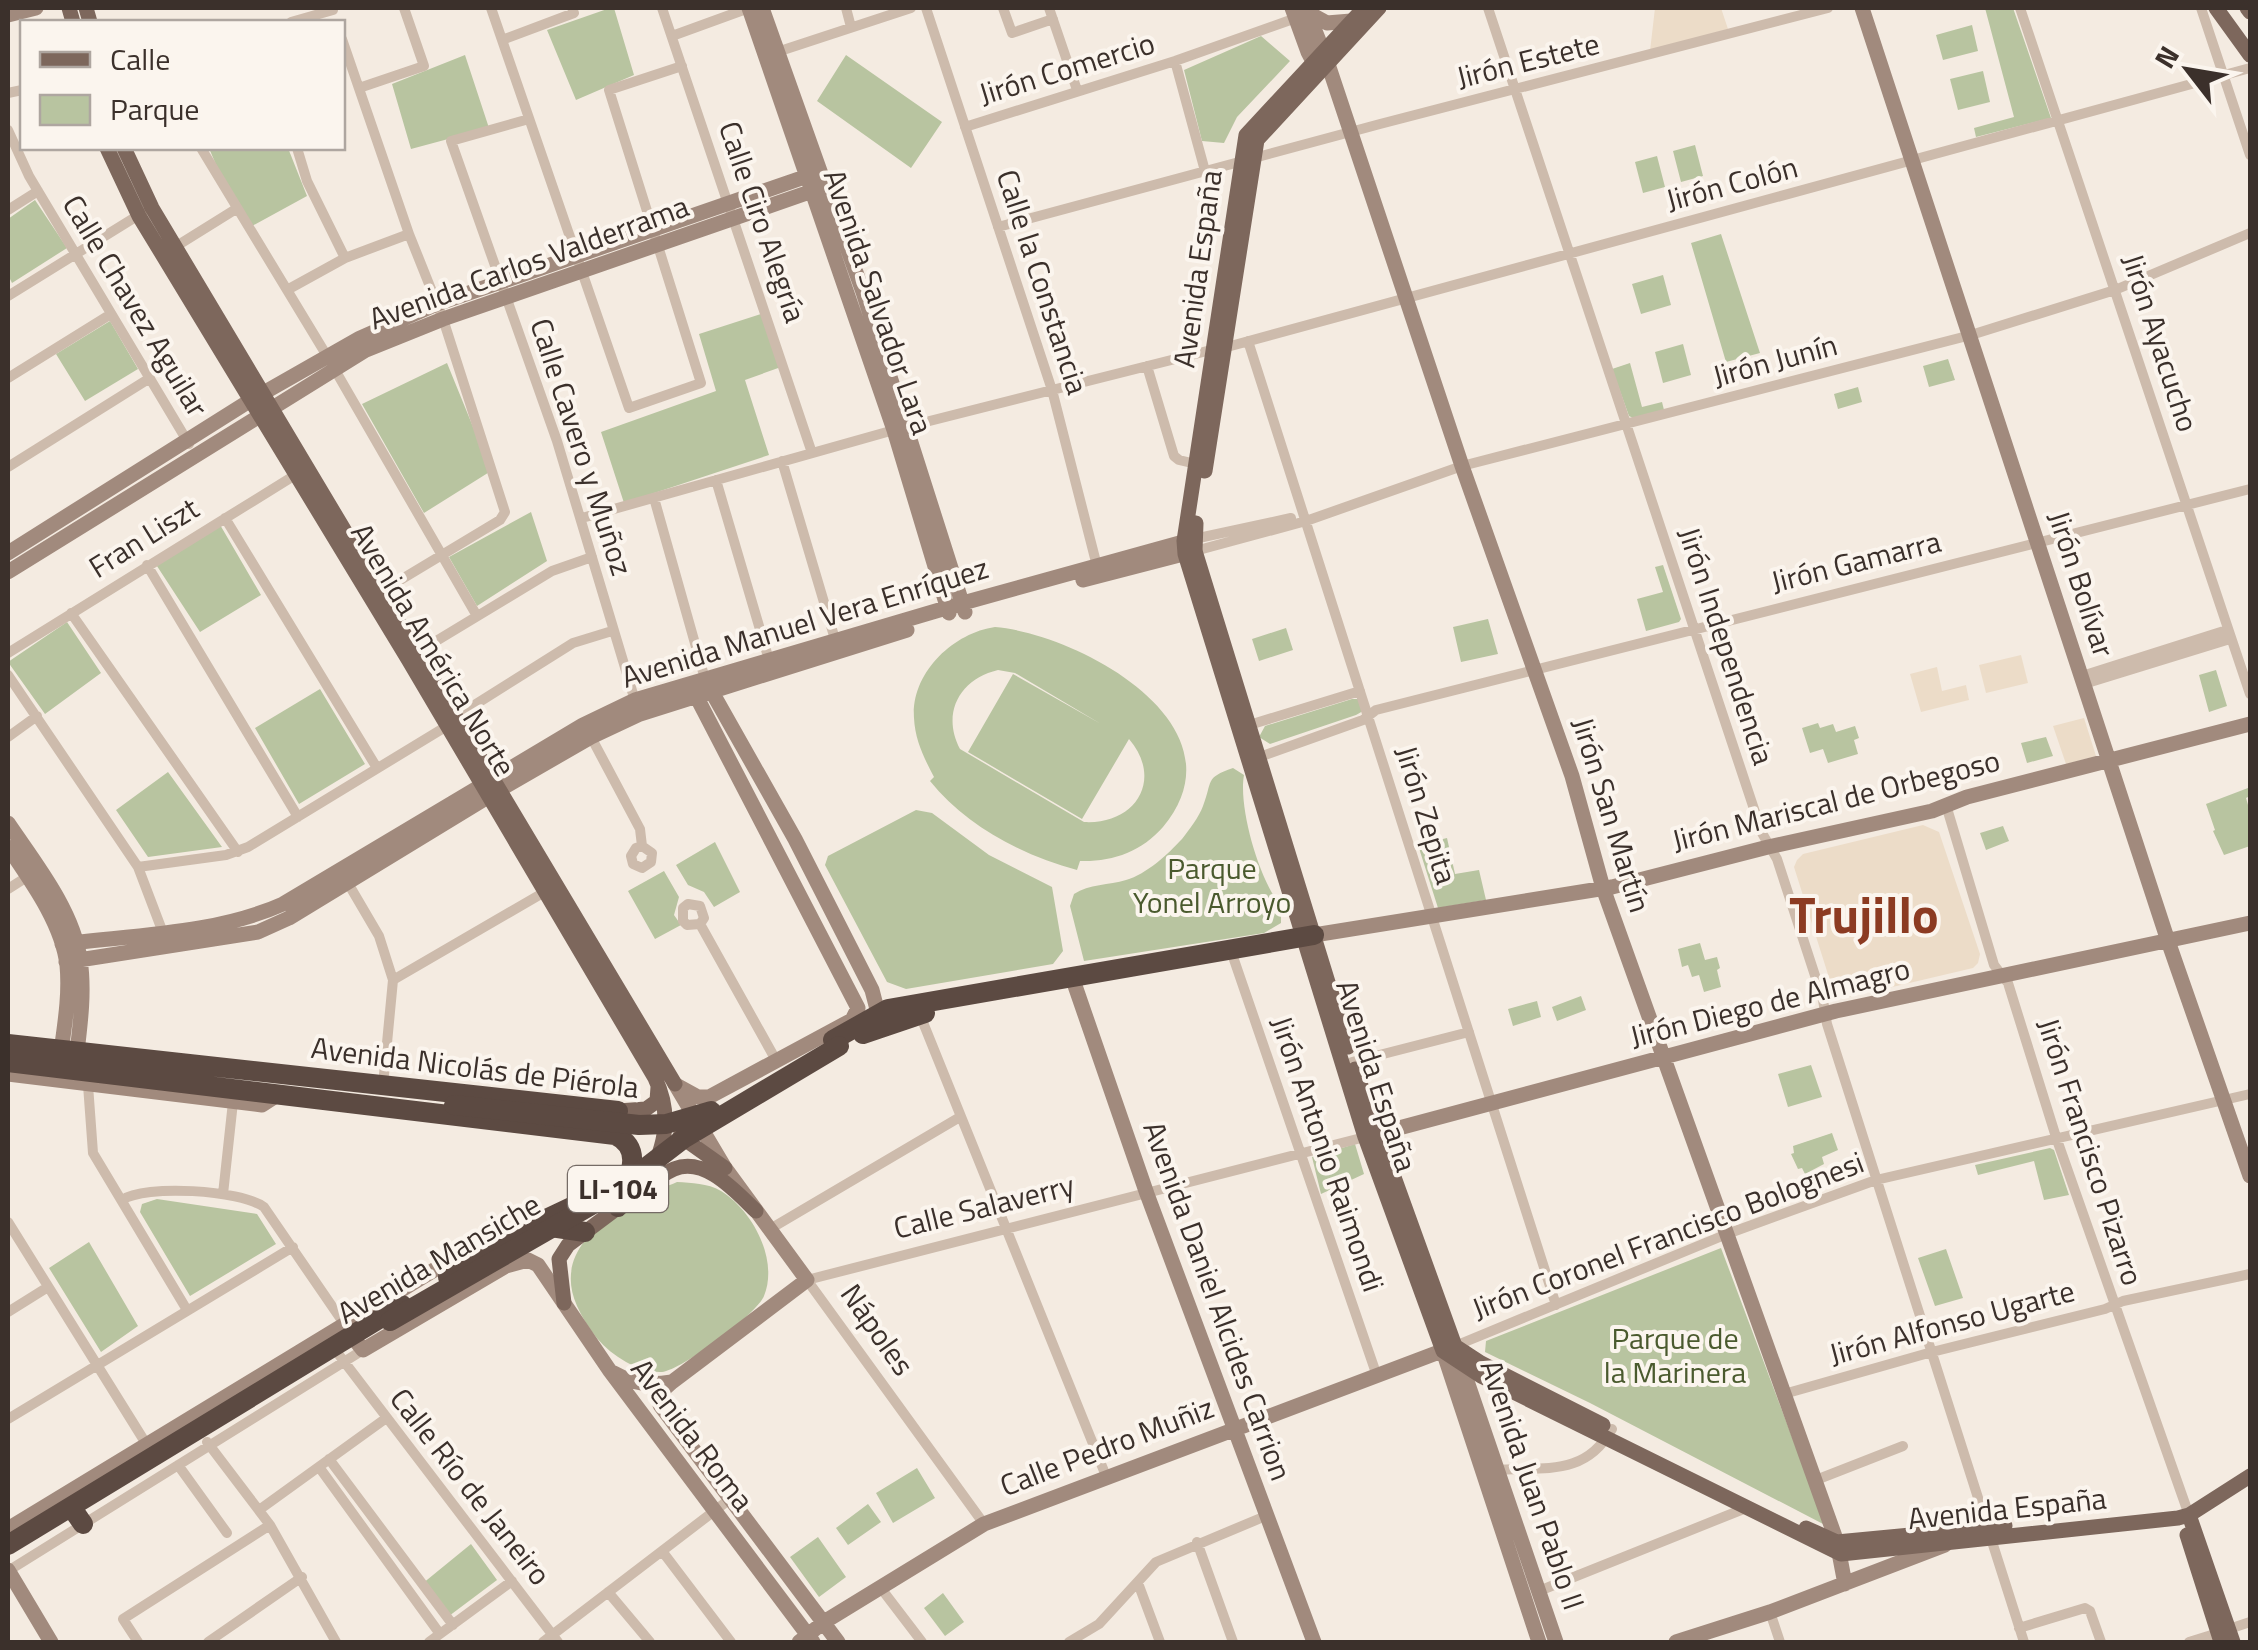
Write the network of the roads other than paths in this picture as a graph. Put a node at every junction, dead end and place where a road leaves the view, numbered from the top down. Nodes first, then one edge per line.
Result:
1 (36, 8) edge
2 (404, 8) edge
3 (491, 8) edge
4 (572, 8) edge
5 (662, 8) edge
6 (749, 8) edge
7 (762, 8) edge
8 (846, 8) edge
9 (910, 8) edge
10 (926, 8) edge
11 (1003, 8) edge
12 (1364, 8) edge
13 (1379, 8) edge
14 (1488, 8) edge
15 (1828, 8) edge
16 (1862, 8) edge
17 (2020, 8) edge
18 (2201, 8) edge
19 (2216, 8) edge
20 (333, 9) edge
21 (1300, 11) edge
22 (1051, 13) edge
23 (8, 15) edge
24 (297, 20) edge
25 (1351, 22) junction
26 (851, 27) junction
27 (672, 36) junction
28 (502, 40) junction
29 (345, 47) edge
30 (771, 54) junction
31 (2250, 55) edge
32 (1320, 61) junction
33 (1175, 62) junction
34 (682, 66) junction
35 (2250, 68) edge
36 (2224, 76) junction
37 (359, 88) junction
38 (1077, 90) junction
39 (1515, 90) junction
40 (529, 119) junction
41 (2060, 121) junction
42 (965, 127) junction
43 (8, 130) edge
44 (1351, 131) junction
45 (109, 150) edge
46 (125, 150) edge
47 (202, 150) edge
48 (297, 150) edge
49 (2250, 155) edge
50 (1248, 160) junction
51 (1913, 161) junction
52 (1205, 172) junction
53 (815, 182) junction
54 (38, 191) junction
55 (236, 209) junction
56 (8, 210) edge
57 (732, 211) junction
58 (145, 212) junction
59 (998, 228) junction
60 (2250, 233) edge
61 (409, 234) junction
62 (656, 237) junction
63 (175, 247) junction
64 (1569, 253) junction
65 (76, 254) junction
66 (345, 258) junction
67 (579, 264) junction
68 (286, 290) junction
69 (504, 290) junction
70 (2115, 290) junction
71 (8, 296) edge
72 (1408, 297) junction
73 (440, 312) junction
74 (111, 314) junction
75 (1971, 335) junction
76 (1248, 341) junction
77 (1221, 348) junction
78 (330, 362) junction
79 (1147, 366) junction
80 (8, 378) edge
81 (150, 378) junction
82 (1052, 390) junction
83 (261, 403) junction
84 (1626, 426) junction
85 (900, 428) junction
86 (190, 446) junction
87 (812, 453) junction
88 (782, 462) junction
89 (1196, 464) junction
90 (1462, 466) junction
91 (8, 467) edge
92 (302, 471) junction
93 (716, 480) junction
94 (2250, 489) edge
95 (654, 498) junction
96 (2186, 506) junction
97 (225, 518) junction
98 (582, 518) junction
99 (1306, 521) junction
100 (2038, 541) junction
101 (1194, 545) junction
102 (8, 553) edge
103 (442, 556) junction
104 (592, 557) junction
105 (147, 565) junction
106 (1098, 570) junction
107 (8, 572) edge
108 (382, 591) junction
109 (957, 610) junction
110 (71, 612) junction
111 (477, 616) junction
112 (1695, 628) junction
113 (612, 631) junction
114 (2228, 634) junction
115 (838, 646) junction
116 (418, 652) junction
117 (8, 653) edge
118 (769, 660) junction
119 (1536, 669) junction
120 (8, 675) edge
121 (2083, 680) junction
122 (740, 683) junction
123 (701, 688) junction
124 (1360, 690) junction
125 (2250, 694) edge
126 (638, 707) junction
127 (1368, 715) junction
128 (37, 716) junction
129 (727, 716) junction
130 (452, 721) junction
131 (2250, 724) edge
132 (1244, 727) junction
133 (8, 736) edge
134 (591, 737) junction
135 (1254, 759) junction
136 (2109, 760) junction
137 (377, 768) junction
138 (490, 788) junction
139 (1946, 804) junction
140 (298, 817) junction
141 (8, 823) edge
142 (642, 846) dead end
143 (1768, 846) junction
144 (8, 847) edge
145 (238, 852) junction
146 (138, 867) junction
147 (33, 873) junction
148 (343, 876) junction
149 (1604, 888) junction
150 (8, 889) edge
151 (551, 889) junction
152 (1432, 917) junction
153 (2250, 923) edge
154 (700, 924) dead end
155 (1308, 936) junction
156 (166, 940) junction
157 (2168, 942) junction
158 (69, 943) junction
159 (1230, 948) junction
160 (74, 961) junction
161 (2003, 977) junction
162 (393, 980) junction
163 (1073, 983) junction
164 (920, 1015) junction
165 (1825, 1015) junction
166 (870, 1018) junction
167 (1469, 1032) junction
168 (8, 1035) edge
169 (836, 1043) junction
170 (8, 1044) edge
171 (72, 1058) junction
172 (1664, 1059) junction
173 (8, 1062) edge
174 (777, 1062) junction
175 (1352, 1062) junction
176 (8, 1074) edge
177 (352, 1082) junction
178 (666, 1083) junction
179 (383, 1085) junction
180 (279, 1094) junction
181 (2250, 1094) edge
182 (2224, 1099) junction
183 (233, 1102) junction
184 (1493, 1104) junction
185 (618, 1112) junction
186 (960, 1117) junction
187 (666, 1128) junction
188 (1371, 1136) junction
189 (2056, 1137) junction
190 (1300, 1154) junction
191 (725, 1168) junction
192 (2250, 1176) edge
193 (1876, 1180) junction
194 (635, 1185) junction
195 (223, 1194) junction
196 (1146, 1194) junction
197 (122, 1200) junction
198 (618, 1207) joint
199 (756, 1212) junction
200 (8, 1222) edge
201 (528, 1228) junction
202 (770, 1229) junction
203 (1006, 1230) junction
204 (585, 1232) junction
205 (1728, 1234) junction
206 (292, 1247) junction
207 (528, 1260) joint
208 (2250, 1274) edge
209 (807, 1280) junction
210 (48, 1287) junction
211 (564, 1303) junction
212 (1556, 1305) junction
213 (2115, 1305) junction
214 (187, 1310) junction
215 (8, 1312) edge
216 (354, 1338) junction
217 (1450, 1348) junction
218 (1932, 1352) junction
219 (338, 1354) junction
220 (98, 1363) junction
221 (1462, 1365) junction
222 (610, 1371) junction
223 (1377, 1376) junction
224 (672, 1382) junction
225 (1784, 1394) junction
226 (660, 1404) joint
227 (8, 1419) edge
228 (385, 1419) junction
229 (1234, 1428) junction
230 (1609, 1434) junction
231 (202, 1437) junction
232 (1903, 1446) dead end
233 (159, 1458) junction
234 (329, 1459) junction
235 (2250, 1465) edge
236 (318, 1467) junction
237 (1490, 1470) junction
238 (1106, 1476) junction
239 (2250, 1476) edge
240 (1816, 1480) junction
241 (730, 1499) junction
242 (1746, 1508) junction
243 (258, 1510) junction
244 (1504, 1510) junction
245 (714, 1511) junction
246 (2183, 1513) junction
247 (1268, 1514) junction
248 (79, 1519) junction
249 (984, 1524) junction
250 (270, 1525) junction
251 (8, 1529) edge
252 (1990, 1532) junction
253 (227, 1534) dead end
254 (1197, 1542) junction
255 (1949, 1543) junction
256 (8, 1545) edge
257 (1839, 1548) junction
258 (662, 1551) junction
259 (8, 1555) edge
260 (8, 1571) edge
261 (302, 1577) junction
262 (512, 1581) junction
263 (1138, 1583) junction
264 (1845, 1584) junction
265 (880, 1588) junction
266 (1539, 1591) junction
267 (608, 1592) junction
268 (1770, 1612) junction
269 (824, 1622) junction
270 (2250, 1622) edge
271 (453, 1625) junction
272 (2019, 1628) junction
273 (440, 1634) junction
274 (2226, 1637) edge
275 (551, 1640) edge
276 (806, 1640) edge
277 (51, 1642) edge
278 (138, 1642) edge
279 (208, 1642) edge
280 (336, 1642) edge
281 (429, 1642) edge
282 (650, 1642) edge
283 (731, 1642) edge
284 (838, 1642) edge
285 (922, 1642) edge
286 (1069, 1642) edge
287 (1160, 1642) edge
288 (1232, 1642) edge
289 (1314, 1642) edge
290 (1539, 1642) edge
291 (1556, 1642) edge
292 (1676, 1642) edge
293 (1780, 1642) edge
294 (2024, 1642) edge
295 (2101, 1642) edge
296 (2189, 1642) edge

1 - 23 street
2 - 37 street
3 - 28 street
4 - 28 street
5 - 27 street, Calle Ciro Alegría
6 - 27 street
6 - 30 street, Avenida Salvador Lara
7 - 30 street, Avenida Salvador Lara
8 - 26 street
9 - 26 street
10 - 42 street, Calle la Constancia
11 - 22 street
12 - 25 main road, Avenida España
13 - 32 main road, Avenida España
14 - 39 street, Jirón Independencia
15 - 39 street, Jirón Estete
16 - 51 street, Jirón Bolívar
17 - 41 street, Jirón Ayacucho
18 - 36 street
19 - 31 main road
20 - 24 street
21 - 25 street
21 - 32 street, Jirón San Martín
21 - 33 street, Jirón Comercio
22 - 38 street
25 - 32 main road, Avenida España
26 - 30 street
27 - 34 street, Calle Ciro Alegría
28 - 40 street
29 - 37 street
30 - 53 street, Avenida Salvador Lara
32 - 44 street, Jirón San Martín
32 - 50 main road, Avenida España
33 - 38 street, Jirón Comercio
33 - 52 street
34 - 57 street, Calle Ciro Alegría
34 - 62 street
35 - 36 street, Jirón Colón
36 - 41 street, Jirón Colón
36 - 49 street
37 - 61 street
38 - 42 street, Jirón Comercio
39 - 44 street, Jirón Estete
39 - 64 street, Jirón Independencia
40 - 67 street
40 - 69 street, Calle Cavero y Muñoz
41 - 51 street, Jirón Colón
41 - 70 street, Jirón Ayacucho
42 - 59 street, Calle la Constancia
43 - 54 street, Calle Chavez Aguilar
44 - 50 street, Jirón Estete
44 - 72 street, Jirón San Martín
45 - 58 main road, Avenida América Norte
46 - 58 main road, Avenida América Norte
47 - 55 street
48 - 66 street
50 - 52 street, Jirón Estete
50 - 77 main road, Avenida España
51 - 64 street, Jirón Colón
51 - 75 street, Jirón Bolívar
52 - 59 street, Jirón Estete
53 - 57 street, Avenida Carlos Valderrama
53 - 85 street, Avenida Salvador Lara
54 - 56 street
54 - 65 street, Calle Chavez Aguilar
55 - 63 street
55 - 68 street
57 - 62 street, Avenida Carlos Valderrama
57 - 87 street, Calle Ciro Alegría
58 - 63 main road, Avenida América Norte
58 - 65 street
58 - 83 main road, Avenida América Norte
59 - 82 street, Calle la Constancia
60 - 70 street, Jirón Junín
61 - 66 street
61 - 73 street
62 - 67 street, Avenida Carlos Valderrama
62 - 67 street
63 - 83 main road, Avenida América Norte
64 - 72 street, Jirón Colón
64 - 84 street, Jirón Independencia
65 - 71 street
65 - 74 street, Calle Chavez Aguilar
66 - 68 street
67 - 69 street, Avenida Carlos Valderrama
68 - 78 street
69 - 73 street, Avenida Carlos Valderrama
69 - 98 street, Calle Cavero y Muñoz
70 - 75 street, Jirón Junín
70 - 96 street, Jirón Ayacucho
72 - 76 street, Jirón Colón
72 - 90 street, Jirón San Martín
73 - 78 street, Avenida Carlos Valderrama
73 - 103 street
74 - 80 street
74 - 81 street, Calle Chavez Aguilar
75 - 84 street, Jirón Junín
75 - 100 street, Jirón Bolívar
76 - 77 street, Jirón Colón
76 - 99 street, Jirón Zepita
77 - 79 street, Jirón Colón
77 - 89 main road, Avenida España
77 - 101 main road, Avenida España
78 - 83 street, Avenida Carlos Valderrama
78 - 103 street
79 - 82 street, Jirón Colón
79 - 89 street
81 - 86 street, Calle Chavez Aguilar
81 - 91 street
82 - 85 street, Jirón Colón
82 - 106 street, Calle la Constancia
83 - 86 street, Avenida Carlos Valderrama
83 - 92 main road, Avenida América Norte
84 - 90 street, Jirón Junín
84 - 112 street, Jirón Independencia
85 - 87 street, Jirón Colón
85 - 109 street, Avenida Salvador Lara
86 - 102 street, Avenida Carlos Valderrama
86 - 107 street, Avenida Carlos Valderrama
87 - 88 street, Jirón Colón
88 - 93 street, Jirón Colón
88 - 115 street
89 - 101 main road, Avenida España
90 - 99 street, Jirón Junín
90 - 119 street, Jirón San Martín
92 - 97 street, Fran Liszt
92 - 108 main road, Avenida América Norte
92 - 130 main road, Avenida América Norte
93 - 95 street, Jirón Colón
93 - 118 street
94 - 96 street, Jirón Gamarra
95 - 98 street, Jirón Colón
95 - 123 street
96 - 100 street, Jirón Gamarra
96 - 114 street, Jirón Ayacucho
97 - 105 street, Fran Liszt
97 - 137 street
98 - 104 street, Calle Cavero y Muñoz
99 - 101 street, Jirón Junín
99 - 101 street, Jirón Junín
99 - 124 street, Jirón Zepita
100 - 112 street, Jirón Gamarra
100 - 121 street, Jirón Bolívar
101 - 106 street, Avenida Manuel Vera Enríquez
101 - 132 main road, Avenida España
103 - 108 street
103 - 111 street
104 - 111 street
104 - 113 street, Calle Cavero y Muñoz
105 - 110 street, Fran Liszt
105 - 140 street
106 - 109 street, Avenida Manuel Vera Enríquez
108 - 116 main road, Avenida América Norte
109 - 115 street, Avenida Manuel Vera Enríquez
110 - 117 street, Fran Liszt
110 - 145 street
111 - 116 street
112 - 119 street, Jirón Gamarra
112 - 143 street, Jirón Independencia
113 - 126 street, Calle Cavero y Muñoz
113 - 130 street
114 - 121 street
114 - 125 street, Jirón Ayacucho
115 - 118 street, Avenida Manuel Vera Enríquez
115 - 122 street, Avenida Manuel Vera Enríquez
116 - 130 main road, Avenida América Norte
118 - 123 street, Avenida Manuel Vera Enríquez
119 - 127 street, Jirón Gamarra
119 - 149 street, Jirón San Martín
120 - 128 street
121 - 136 street, Jirón Bolívar
122 - 123 street, Avenida Manuel Vera Enríquez
122 - 129 street
123 - 126 street, Avenida Manuel Vera Enríquez
123 - 129 street
123 - 166 street
124 - 127 street, Jirón Zepita
124 - 132 street
126 - 134 street, Avenida Manuel Vera Enríquez
126 - 138 street, Avenida Manuel Vera Enríquez
127 - 135 street, Jirón Gamarra
127 - 152 street, Jirón Zepita
128 - 133 street
128 - 146 street
129 - 166 street
130 - 137 street
130 - 138 main road, Avenida América Norte
131 - 136 street, Jirón Mariscal de Orbegoso
132 - 135 main road, Avenida España
134 - 138 street, Avenida Manuel Vera Enríquez
134 - 142 street
135 - 155 main road, Avenida España
136 - 139 street, Jirón Mariscal de Orbegoso
136 - 157 street, Jirón Bolívar
137 - 140 street
138 - 148 street, Avenida Manuel Vera Enríquez
138 - 151 main road, Avenida América Norte
139 - 143 street, Jirón Mariscal de Orbegoso
139 - 161 street, Jirón Francisco Pizarro
140 - 145 street
141 - 147 street
143 - 149 street, Jirón Mariscal de Orbegoso
143 - 165 street, Jirón Independencia
144 - 147 street
145 - 146 street
146 - 156 street
147 - 150 street
147 - 158 street
148 - 156 street, Avenida Manuel Vera Enríquez
148 - 162 street
149 - 152 street, Jirón Mariscal de Orbegoso
149 - 172 street, Jirón San Martín
151 - 162 street
151 - 178 main road, Avenida América Norte
152 - 155 street, Jirón Mariscal de Orbegoso
152 - 167 street, Jirón Zepita
153 - 157 street, Jirón Diego de Almagro
154 - 174 street
155 - 159 highway, Avenida Mansiche / LI-104
155 - 175 main road, Avenida España
155 - 188 main road, Avenida España
156 - 158 street, Avenida Manuel Vera Enríquez
156 - 160 street, Avenida Manuel Vera Enríquez
157 - 161 street, Jirón Diego de Almagro
157 - 182 street, Jirón Bolívar
158 - 160 street
159 - 163 highway, Avenida Mansiche / LI-104
159 - 190 street, Jirón Antonio Raimondi
160 - 171 street
161 - 165 street, Jirón Diego de Almagro
161 - 189 street, Jirón Francisco Pizarro
162 - 179 street
163 - 164 highway, Avenida Mansiche / LI-104
163 - 166 highway, Avenida Mansiche / LI-104
163 - 196 street, Avenida Daniel Alcides Carrion
164 - 166 highway, Avenida Mansiche / LI-104
164 - 186 street
165 - 172 street, Jirón Diego de Almagro
165 - 193 street, Jirón Independencia
166 - 169 highway, Avenida Mansiche / LI-104
166 - 174 street, Avenida Mansiche
167 - 175 street
167 - 184 street, Jirón Zepita
168 - 171 street, Avenida Nicolás de Piérola
169 - 177 highway, Avenida Mansiche, bridge
169 - 216 highway, Avenida Mansiche / LI-104, bridge
170 - 171 highway, Avenida Nicolás de Piérola
171 - 173 highway, Avenida Nicolás de Piérola
171 - 176 street, Avenida Nicolás de Piérola
171 - 177 highway, Avenida Nicolás de Piérola
171 - 180 highway, Avenida Nicolás de Piérola
171 - 183 street, Avenida Nicolás de Piérola
171 - 197 street
172 - 184 street, Jirón Diego de Almagro
172 - 205 street, Jirón San Martín
174 - 178 street, Avenida Mansiche
175 - 188 main road, Avenida España
177 - 179 highway, Avenida Nicolás de Piérola
178 - 185 main road
178 - 187 main road, Avenida América Norte
178 - 191 street, Avenida América Norte
179 - 185 highway, Avenida Nicolás de Piérola
180 - 183 street, Avenida Nicolás de Piérola
180 - 194 highway, Avenida Nicolás de Piérola
181 - 182 street, Jirón Coronel Francisco Bolognesi
182 - 189 street, Jirón Coronel Francisco Bolognesi
182 - 192 street, Jirón Bolívar
183 - 195 street
184 - 188 street, Jirón Diego de Almagro
184 - 212 street, Jirón Zepita
185 - 187 main road, Avenida Nicolás de Piérola
186 - 202 street
186 - 203 street
187 - 191 main road, Avenida Nicolás de Piérola
187 - 194 main road, Avenida América Norte
188 - 190 street, Calle Salaverry
188 - 217 main road, Avenida España
189 - 193 street, Jirón Coronel Francisco Bolognesi
189 - 213 street, Jirón Francisco Pizarro
190 - 196 street, Calle Salaverry
190 - 223 street, Jirón Antonio Raimondi
191 - 199 street, Nápoles
193 - 205 street, Jirón Coronel Francisco Bolognesi
193 - 218 street, Jirón Independencia
194 - 198 highway
194 - 199 main road
194 - 201 highway, Avenida Mansiche
195 - 197 street
195 - 206 street
196 - 203 street, Calle Salaverry
196 - 229 street, Avenida Daniel Alcides Carrion
197 - 214 street
198 - 204 main road
199 - 202 street, Nápoles
200 - 210 street
201 - 204 highway
201 - 216 highway, Avenida Mansiche / LI-104
202 - 209 street, Nápoles
203 - 209 street, Calle Salaverry
203 - 238 street
204 - 211 main road
205 - 212 street, Jirón Coronel Francisco Bolognesi
205 - 225 street, Jirón San Martín
206 - 214 street
206 - 216 street
207 - 211 street, Avenida Roma
207 - 216 street, Avenida Mansiche
208 - 213 street, Jirón Alfonso Ugarte
209 - 224 street, Calle Salaverry
209 - 249 street, Nápoles
210 - 215 street
210 - 220 street
211 - 222 street, Avenida Roma
212 - 217 street, Jirón Coronel Francisco Bolognesi
213 - 218 street, Jirón Alfonso Ugarte
213 - 246 street, Jirón Francisco Pizarro
214 - 220 street
216 - 219 highway, Avenida Mansiche / LI-104
216 - 233 street, Avenida Mansiche
217 - 221 street, Avenida Juan Pablo II
217 - 223 street, Calle Pedro Muñiz
217 - 230 main road
217 - 237 street, Avenida Juan Pablo II
218 - 225 street, Jirón Alfonso Ugarte
218 - 252 street, Jirón Independencia
219 - 228 street, Calle Río de Janeiro
219 - 231 highway, Avenida Mansiche / LI-104
220 - 227 street
220 - 233 street
221 - 230 main road
221 - 237 street, Avenida Juan Pablo II
222 - 224 street
222 - 245 street, Avenida Roma
223 - 229 street, Calle Pedro Muñiz
224 - 226 street, Calle Salaverry
225 - 240 street, Jirón San Martín
226 - 241 street, Avenida Roma
228 - 234 street
228 - 262 street, Calle Río de Janeiro
229 - 238 street, Calle Pedro Muñiz
229 - 247 street, Avenida Daniel Alcides Carrion
230 - 237 street
230 - 242 main road
230 - 257 main road
231 - 233 highway, Avenida Mansiche / LI-104
231 - 243 street
232 - 240 street
233 - 248 highway, Avenida Mansiche / LI-104
233 - 251 street, Avenida Mansiche
233 - 253 street
233 - 256 highway, Avenida Mansiche / LI-104
234 - 236 street
234 - 271 street
235 - 246 main road, Avenida España
236 - 243 street
236 - 273 street
237 - 244 street, Avenida Juan Pablo II
238 - 249 street, Calle Pedro Muñiz
239 - 246 main road, Avenida España
240 - 257 street, Jirón San Martín
241 - 245 street
241 - 269 street, Avenida Roma
242 - 257 main road
242 - 266 street
243 - 250 street
244 - 266 street, Avenida Juan Pablo II
244 - 290 street, Avenida Juan Pablo II
245 - 258 street
245 - 276 street, Avenida Roma
246 - 252 main road, Avenida España
246 - 274 main road
247 - 254 street
247 - 289 street, Avenida Daniel Alcides Carrion
248 - 259 highway, Avenida Mansiche / LI-104
248 - 260 street, Avenida Mansiche
249 - 265 street, Calle Pedro Muñiz
250 - 261 street
250 - 278 street
252 - 255 main road, Avenida España
252 - 257 main road, Avenida España
252 - 272 street, Jirón Independencia
254 - 263 street
254 - 288 street
255 - 257 main road, Avenida España
255 - 264 street
257 - 264 street, Jirón San Martín
258 - 267 street
258 - 283 street
260 - 277 street
261 - 279 street
261 - 280 street
262 - 271 street
262 - 275 street, Calle Río de Janeiro
263 - 286 street
263 - 287 street
264 - 268 street
265 - 269 street, Calle Pedro Muñiz
265 - 285 street
266 - 291 street, Avenida Juan Pablo II
267 - 275 street
267 - 282 street
268 - 292 street
268 - 293 street
269 - 276 street, Calle Pedro Muñiz
269 - 284 street, Avenida Roma
270 - 274 street
271 - 273 street
272 - 294 street, Jirón Independencia
272 - 295 street
273 - 281 street
274 - 296 street

